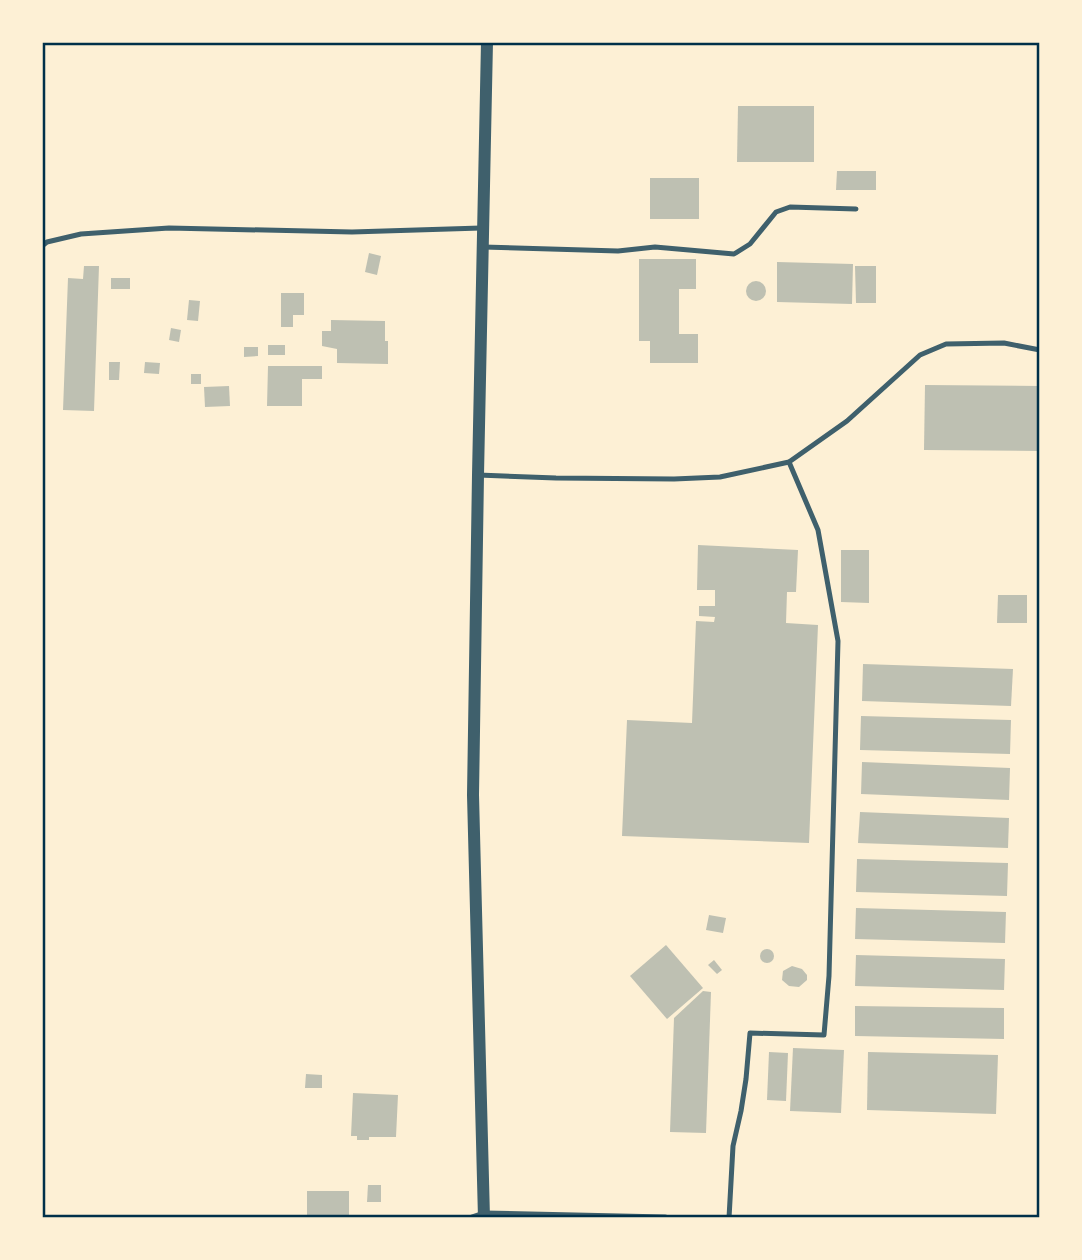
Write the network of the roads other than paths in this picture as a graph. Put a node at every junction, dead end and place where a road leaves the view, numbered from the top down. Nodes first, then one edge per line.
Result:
1 (487, 42) edge
2 (856, 209) dead end
3 (483, 228) junction
4 (42, 246) edge
5 (483, 247) junction
6 (1040, 350) edge
7 (789, 462) junction
8 (478, 475) junction
9 (480, 1217) edge
10 (665, 1218) edge
11 (729, 1218) edge

1 - 3 street
2 - 5 lane
3 - 4 lane
3 - 5 street
5 - 8 street
6 - 7 lane
7 - 8 lane
7 - 11 lane
8 - 9 street
9 - 10 street

